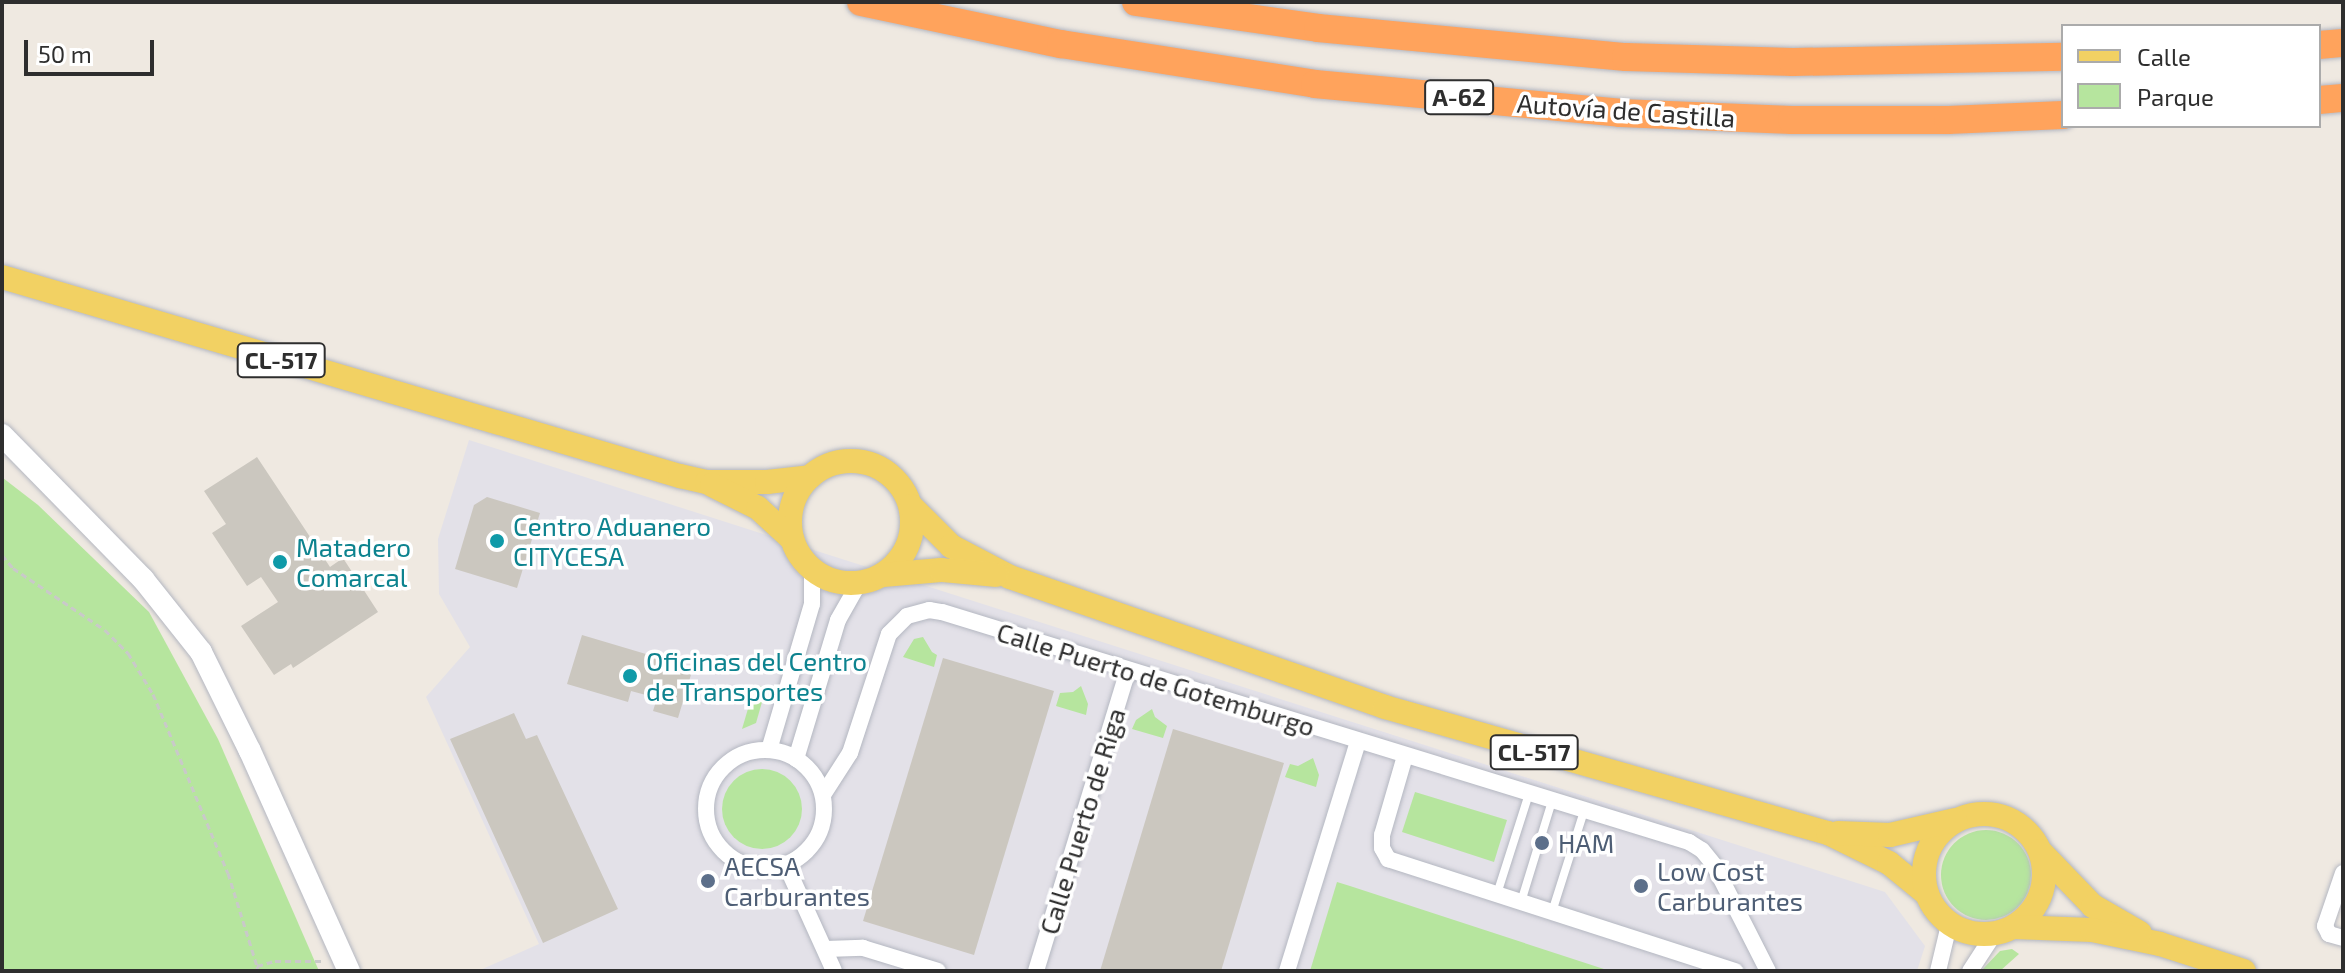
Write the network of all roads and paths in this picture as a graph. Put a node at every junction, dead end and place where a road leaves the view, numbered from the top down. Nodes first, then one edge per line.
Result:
1 (861, 2) edge
2 (1136, 2) edge
3 (2343, 43) edge
4 (2321, 45) edge
5 (2061, 57) edge
6 (2343, 98) edge
7 (2321, 100) edge
8 (2061, 115) edge
9 (2, 277) edge
10 (2, 435) edge
11 (810, 477) junction
12 (707, 482) junction
13 (911, 506) junction
14 (792, 539) junction
15 (2, 555) edge
16 (812, 569) junction
17 (883, 575) junction
18 (1010, 577) junction
19 (859, 583) junction
20 (1128, 670) junction
21 (1358, 741) junction
22 (769, 750) junction
23 (1405, 756) junction
24 (796, 759) junction
25 (1529, 794) junction
26 (823, 795) junction
27 (1552, 801) junction
28 (1584, 811) junction
29 (1958, 819) junction
30 (1828, 833) junction
31 (2039, 850) junction
32 (786, 865) junction
33 (2343, 873) edge
34 (1497, 894) junction
35 (1927, 894) junction
36 (1521, 902) junction
37 (1552, 912) junction
38 (1949, 925) junction
39 (2004, 931) junction
40 (2336, 936) edge
41 (2160, 944) junction
42 (826, 949) junction
43 (346, 964) edge
44 (258, 969) edge
45 (834, 971) edge
46 (938, 971) edge
47 (1036, 971) edge
48 (1287, 971) edge
49 (1735, 971) edge
50 (1768, 971) edge
51 (1938, 971) edge
52 (1970, 971) edge
53 (2244, 971) edge

1 - 8 highway, Autovía de Castilla / A-62
2 - 5 highway, Autovía de Castilla / A-62
3 - 4 highway
6 - 7 highway
9 - 12 main road, CL-517
10 - 43 street
11 - 12 main road, CL-517
11 - 13 main road, CL-517
11 - 14 main road
12 - 14 main road, CL-517
13 - 17 main road
13 - 18 main road, CL-517
14 - 16 main road, CL-517
15 - 44 path
16 - 19 main road
16 - 22 street
17 - 18 main road, CL-517
17 - 19 main road, CL-517
18 - 30 main road, CL-517
19 - 24 street
20 - 21 street, Calle Puerto de Gotemburgo
20 - 26 street, Calle Puerto de Gotemburgo
20 - 47 street, Calle Puerto de Riga
21 - 23 street, Calle Puerto de Gotemburgo
21 - 48 street
22 - 24 street
22 - 32 street
23 - 25 street, Calle Puerto de Gotemburgo
23 - 34 street
24 - 26 street
25 - 27 street, Calle Puerto de Gotemburgo
25 - 34 lane
26 - 32 street
27 - 28 street, Calle Puerto de Gotemburgo
27 - 36 lane
28 - 37 lane
28 - 50 street, Calle Puerto de Gotemburgo
29 - 30 main road, CL-517
29 - 31 main road, CL-517
29 - 35 main road
30 - 35 main road, CL-517
31 - 39 main road
31 - 41 main road, CL-517
32 - 42 street
33 - 40 street
34 - 36 street
35 - 38 main road, CL-517
36 - 37 street
37 - 49 street
38 - 39 main road, CL-517
38 - 51 street
39 - 41 main road, CL-517
39 - 52 street
41 - 53 main road, CL-517
42 - 45 street
42 - 46 street
43 - 44 path

